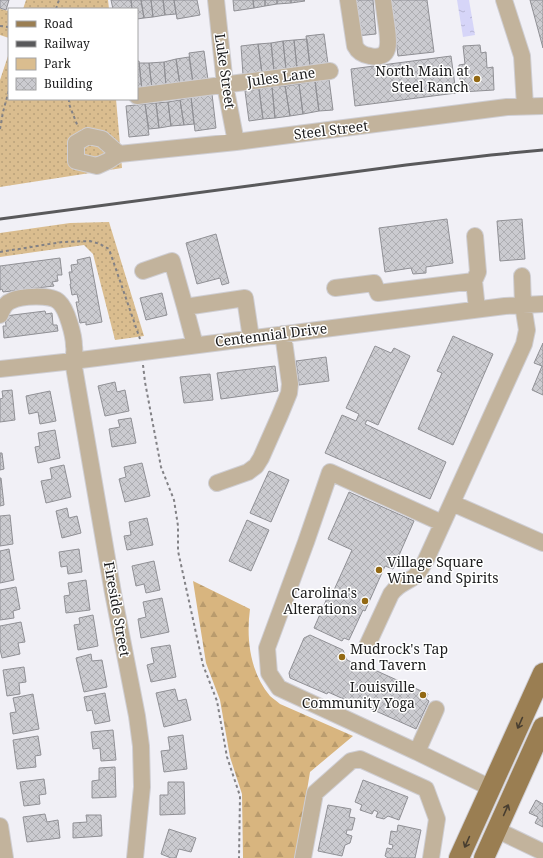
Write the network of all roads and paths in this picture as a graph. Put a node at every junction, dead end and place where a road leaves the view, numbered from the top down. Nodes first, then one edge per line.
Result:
1 (216, 0) edge
2 (348, 0) edge
3 (383, 0) edge
4 (504, 0) edge
5 (330, 71) dead end
6 (225, 85) junction
7 (8, 94) edge
8 (138, 96) edge
9 (69, 100) edge
10 (524, 106) junction
11 (543, 106) edge
12 (0, 129) edge
13 (84, 139) junction
14 (236, 142) junction
15 (119, 154) junction
16 (475, 236) dead end
17 (0, 252) edge
18 (142, 271) dead end
19 (522, 276) dead end
20 (474, 281) junction
21 (335, 288) dead end
22 (543, 304) edge
23 (523, 305) junction
24 (185, 307) junction
25 (477, 309) junction
26 (0, 316) edge
27 (283, 334) junction
28 (251, 338) junction
29 (194, 345) junction
30 (142, 352) junction
31 (73, 361) junction
32 (0, 369) edge
33 (216, 483) dead end
34 (452, 504) junction
35 (442, 523) junction
36 (543, 543) edge
37 (367, 646) dead end
38 (541, 684) edge
39 (436, 709) dead end
40 (543, 727) edge
41 (417, 752) junction
42 (491, 788) junction
43 (0, 826) edge
44 (496, 830) junction
45 (543, 852) edge
46 (4, 858) edge
47 (135, 858) edge
48 (240, 858) edge
49 (303, 858) edge
50 (431, 858) edge
51 (460, 858) edge
52 (484, 858) edge

1 - 6 street, Luke Street
2 - 3 street
4 - 10 street
5 - 6 street, Jules Lane
6 - 8 street, Jules Lane
6 - 14 street, Luke Street
7 - 12 path
9 - 13 path
10 - 11 street, Steel Street
10 - 14 street, Steel Street
13 - 15 street
13 - 15 street
14 - 15 street, Steel Street
16 - 20 street
17 - 30 path
18 - 24 street
19 - 23 street
20 - 21 street
20 - 25 street
22 - 23 street, Centennial Drive
23 - 25 street, Centennial Drive
23 - 34 street
24 - 28 street
24 - 29 street
25 - 27 street, Centennial Drive
26 - 31 street, Fireside Street
27 - 28 street, Centennial Drive
27 - 33 street
28 - 29 street, Centennial Drive
29 - 30 street, Centennial Drive
30 - 31 street, Centennial Drive
30 - 48 path
31 - 32 street, Centennial Drive
31 - 47 street, Fireside Street
34 - 35 street
34 - 36 street
35 - 37 street
35 - 41 street
38 -> 42 main road
39 - 41 street
44 -> 40 main road
41 - 42 street
42 -> 51 main road
43 - 46 street
44 - 45 street
44 - 52 main road
49 - 50 street

